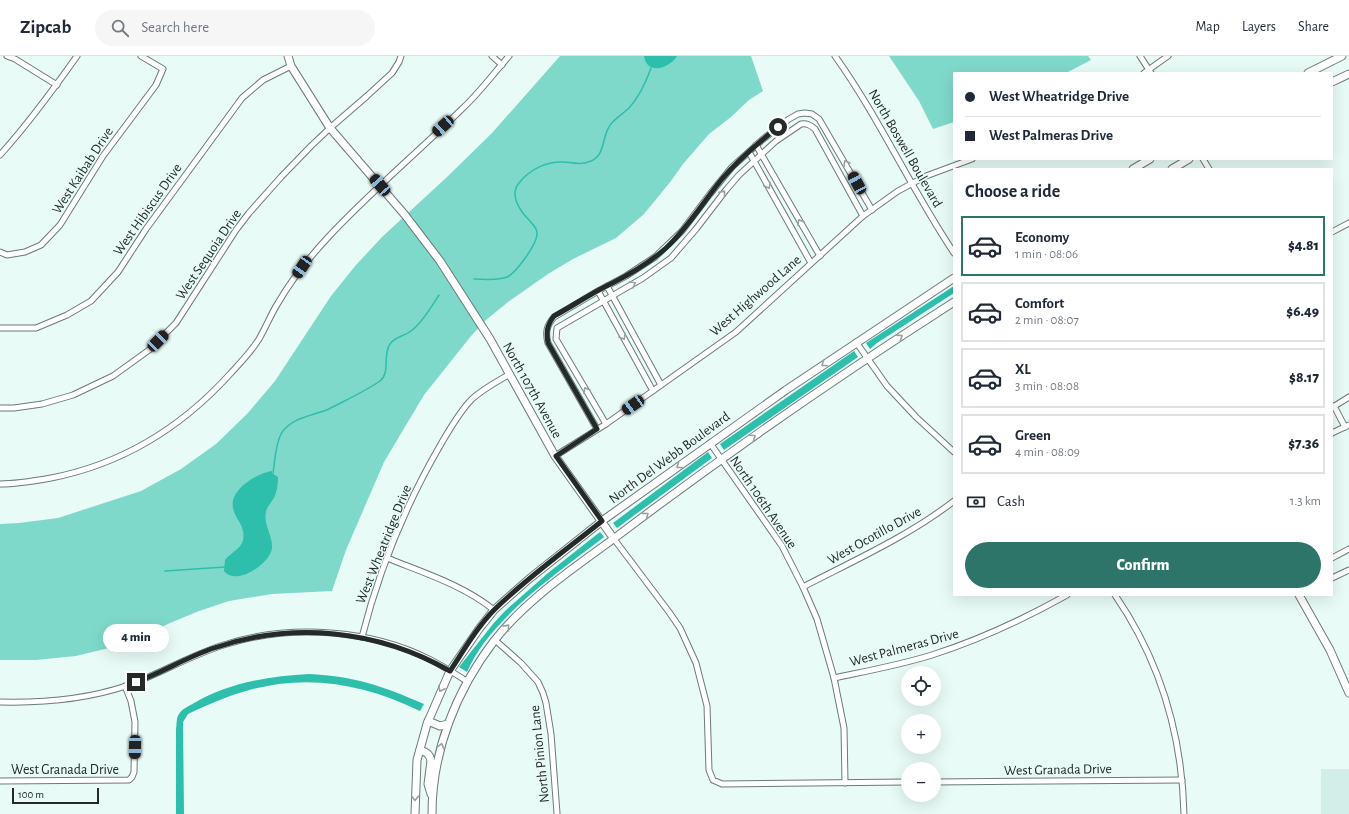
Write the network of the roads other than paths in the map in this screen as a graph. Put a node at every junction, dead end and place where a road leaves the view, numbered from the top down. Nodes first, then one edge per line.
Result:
1 (7, 56) edge
2 (77, 56) edge
3 (141, 56) edge
4 (288, 56) edge
5 (401, 56) edge
6 (492, 56) edge
7 (509, 56) edge
8 (835, 56) edge
9 (1140, 56) edge
10 (1168, 56) edge
11 (1342, 56) edge
12 (502, 65) junction
13 (291, 66) junction
14 (1150, 71) edge
15 (1310, 72) edge
16 (1349, 74) edge
17 (1333, 82) edge
18 (57, 85) junction
19 (330, 128) junction
20 (756, 145) junction
21 (749, 152) junction
22 (762, 154) junction
23 (0, 155) edge
24 (969, 160) edge
25 (1148, 160) edge
26 (1188, 160) edge
27 (754, 161) junction
28 (1135, 168) edge
29 (1174, 168) edge
30 (912, 183) junction
31 (380, 185) junction
32 (872, 210) junction
33 (863, 216) junction
34 (1349, 223) edge
35 (1333, 231) edge
36 (953, 251) edge
37 (0, 252) edge
38 (820, 256) junction
39 (811, 264) junction
40 (953, 279) edge
41 (607, 286) junction
42 (598, 291) junction
43 (611, 296) junction
44 (603, 301) junction
45 (953, 303) edge
46 (0, 328) edge
47 (856, 342) junction
48 (867, 358) junction
49 (510, 374) junction
50 (660, 385) junction
51 (653, 391) junction
52 (1349, 397) edge
53 (1333, 406) edge
54 (0, 408) edge
55 (606, 424) junction
56 (1347, 426) edge
57 (597, 429) junction
58 (1333, 433) edge
59 (710, 443) junction
60 (953, 451) edge
61 (556, 456) junction
62 (721, 460) junction
63 (0, 484) edge
64 (953, 502) edge
65 (602, 521) junction
66 (614, 539) junction
67 (1349, 549) edge
68 (1333, 557) edge
69 (387, 558) junction
70 (1349, 570) edge
71 (1333, 578) edge
72 (803, 587) junction
73 (1065, 596) edge
74 (1116, 596) edge
75 (1300, 596) edge
76 (494, 610) junction
77 (362, 637) junction
78 (495, 640) junction
79 (450, 671) junction
80 (834, 678) junction
81 (468, 682) junction
82 (125, 686) junction
83 (1349, 693) edge
84 (0, 702) edge
85 (428, 721) junction
86 (448, 724) junction
87 (420, 750) junction
88 (1182, 780) junction
89 (0, 781) edge
90 (901, 782) edge
91 (941, 782) edge
92 (845, 783) junction
93 (432, 798) junction
94 (557, 813) edge
95 (415, 814) edge
96 (432, 814) edge
97 (1184, 814) edge

1 - 18 street
2 - 18 street
3 - 37 street, West Kaibab Drive
4 - 13 street, North 107th Avenue
5 - 19 street, West Sequoia Drive
6 - 12 street
7 - 12 street
8 - 30 street, North Boswell Boulevard
9 - 14 street
10 - 14 street
11 - 15 street
12 - 31 street
13 - 19 street, North 107th Avenue
13 - 46 street, West Hibiscus Drive
16 - 17 street
18 - 23 street
19 - 31 street, North 107th Avenue
19 - 54 street, West Sequoia Drive
20 - 21 street
20 - 22 street
32 -> 20 street
21 - 27 street
21 - 41 street
22 - 27 street
22 - 33 street
38 -> 22 street
24 - 30 street, West Highwood Lane
25 - 28 street
26 - 29 street
27 -> 39 street
43 -> 27 street
30 - 32 street, West Highwood Lane
30 - 36 street, North Boswell Boulevard
31 - 49 street, North 107th Avenue
31 - 63 street
32 - 33 street, West Highwood Lane
33 - 38 street, West Highwood Lane
34 - 35 street
38 - 39 street, West Highwood Lane
39 - 50 street, West Highwood Lane
40 - 47 street, North Del Webb Boulevard
41 - 42 street
41 - 43 street
42 - 44 street
42 - 57 street
43 - 44 street
43 - 50 street
44 -> 51 street
55 -> 44 street
48 -> 45 street
47 - 48 street
47 -> 59 street, North Del Webb Boulevard
48 - 60 street
62 -> 48 street
49 - 61 street, North 107th Avenue
49 - 69 street, West Wheatridge Drive
50 - 51 street, West Highwood Lane
51 - 55 street, West Highwood Lane
52 - 53 street
53 - 56 street
55 - 57 street, West Highwood Lane
56 - 58 street
57 - 61 street, West Highwood Lane
59 - 62 street, North 106th Avenue
59 -> 65 street, North Del Webb Boulevard
61 - 65 street, North 107th Avenue
66 -> 62 street
62 - 72 street, North 106th Avenue
64 - 72 street, West Ocotillo Drive
65 - 66 street, North 107th Avenue
65 - 76 street, North Del Webb Boulevard
78 -> 66 street
66 - 92 street, North 107th Avenue
67 - 68 street
69 - 76 street
69 - 77 street, West Wheatridge Drive
70 - 71 street
72 - 80 street, North 106th Avenue
73 - 80 street, West Palmeras Drive
74 - 88 street
75 - 83 street
76 - 79 street, North Del Webb Boulevard
77 - 79 street
77 - 82 street
78 - 81 street
78 - 94 street, North Pinion Lane
79 - 81 street
79 -> 85 street, North Del Webb Boulevard
80 - 92 street, North 106th Avenue
81 - 86 street
82 - 84 street
82 - 89 street, West Granada Drive
85 - 86 street
85 - 87 street, North Del Webb Boulevard
93 -> 86 street
87 - 93 street
87 -> 95 street, North Del Webb Boulevard
88 - 91 street, West Granada Drive
88 - 97 street
90 - 92 street
93 - 96 street

